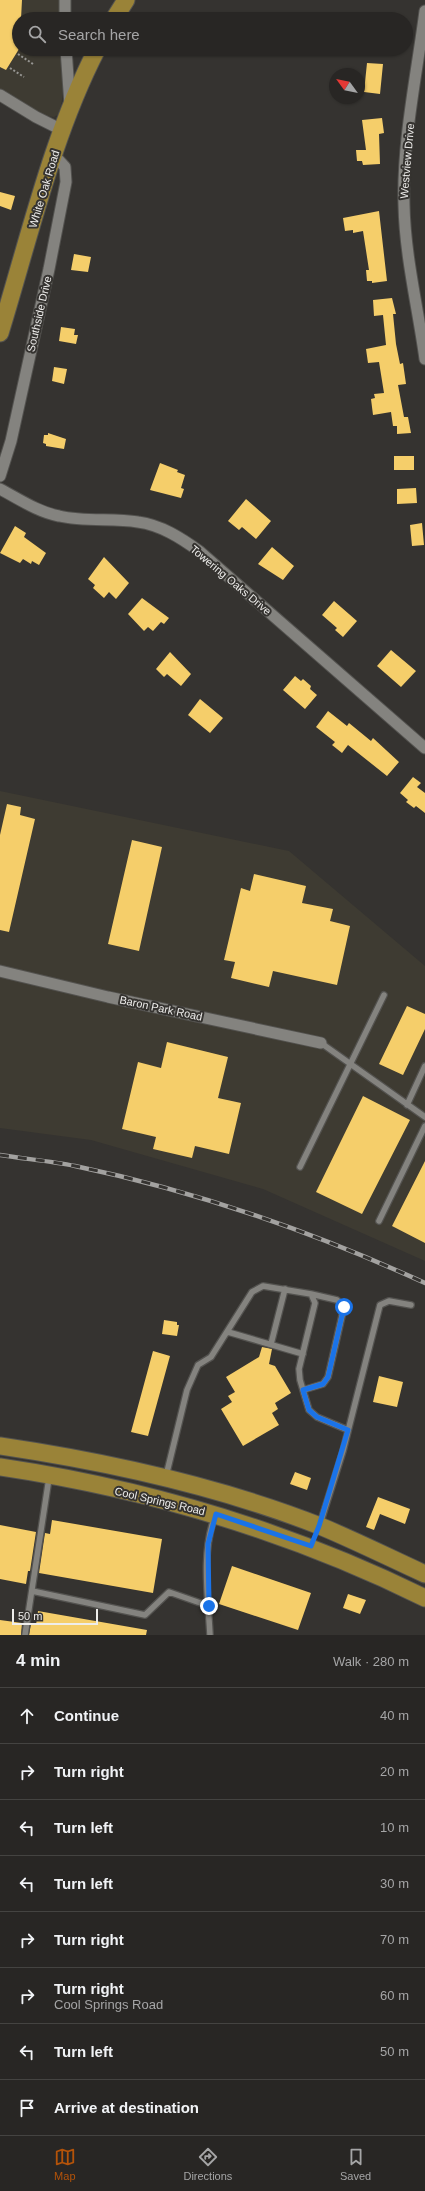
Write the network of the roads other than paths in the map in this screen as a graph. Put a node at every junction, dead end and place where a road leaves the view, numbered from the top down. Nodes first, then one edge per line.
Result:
1 (65, 0) edge
2 (126, 0) edge
3 (425, 11) edge
4 (65, 12) edge
5 (118, 12) edge
6 (66, 56) edge
7 (94, 56) edge
8 (0, 95) edge
9 (70, 105) junction
10 (62, 130) junction
11 (54, 154) junction
12 (0, 333) edge
13 (425, 359) edge
14 (0, 476) edge
15 (0, 489) edge
16 (425, 748) edge
17 (0, 971) edge
18 (384, 995) dead end
19 (322, 1043) joint
20 (352, 1065) junction
21 (425, 1066) edge
22 (407, 1105) junction
23 (425, 1117) edge
24 (425, 1126) edge
25 (300, 1168) dead end
26 (379, 1221) dead end
27 (285, 1289) junction
28 (311, 1294) junction
29 (411, 1306) dead end
30 (228, 1332) junction
31 (271, 1344) junction
32 (303, 1354) junction
33 (303, 1390) junction
34 (348, 1430) junction
35 (0, 1446) edge
36 (52, 1454) junction
37 (0, 1467) edge
38 (49, 1475) junction
39 (166, 1478) junction
40 (216, 1514) junction
41 (319, 1526) junction
42 (311, 1546) junction
43 (425, 1574) edge
44 (32, 1590) junction
45 (425, 1598) edge
46 (209, 1606) junction
47 (25, 1635) edge
48 (210, 1635) edge

1 - 4 street
2 - 5 main road
3 - 13 street, Westview Drive
6 - 9 street
7 - 9 main road, White Oak Road
8 - 10 street
9 - 10 main road, White Oak Road
10 - 11 main road, White Oak Road
11 - 12 main road, White Oak Road
11 - 14 street, Southside Drive
15 - 16 street, Towering Oaks Drive
17 - 19 street, Baron Park Road
18 - 20 lane
19 - 20 lane
20 - 22 lane
20 - 25 lane
21 - 22 lane
22 - 23 lane
24 - 26 lane
27 - 28 lane
27 - 30 lane
27 - 31 lane
28 - 32 lane
28 - 33 lane
29 - 34 lane
30 - 31 lane
30 - 39 lane
31 - 32 lane
32 - 33 lane
33 - 34 lane
34 - 41 lane
35 - 36 main road, Cool Springs Road
36 - 38 main road
36 - 39 main road, Cool Springs Road
37 - 38 main road, Cool Springs Road
38 - 40 main road, Cool Springs Road
38 - 44 lane
39 - 41 main road, Cool Springs Road
40 - 42 main road, Cool Springs Road
40 - 46 lane
41 - 42 main road
41 - 43 main road, Cool Springs Road
42 - 45 main road, Cool Springs Road
44 - 46 lane
44 - 47 lane
46 - 48 lane

